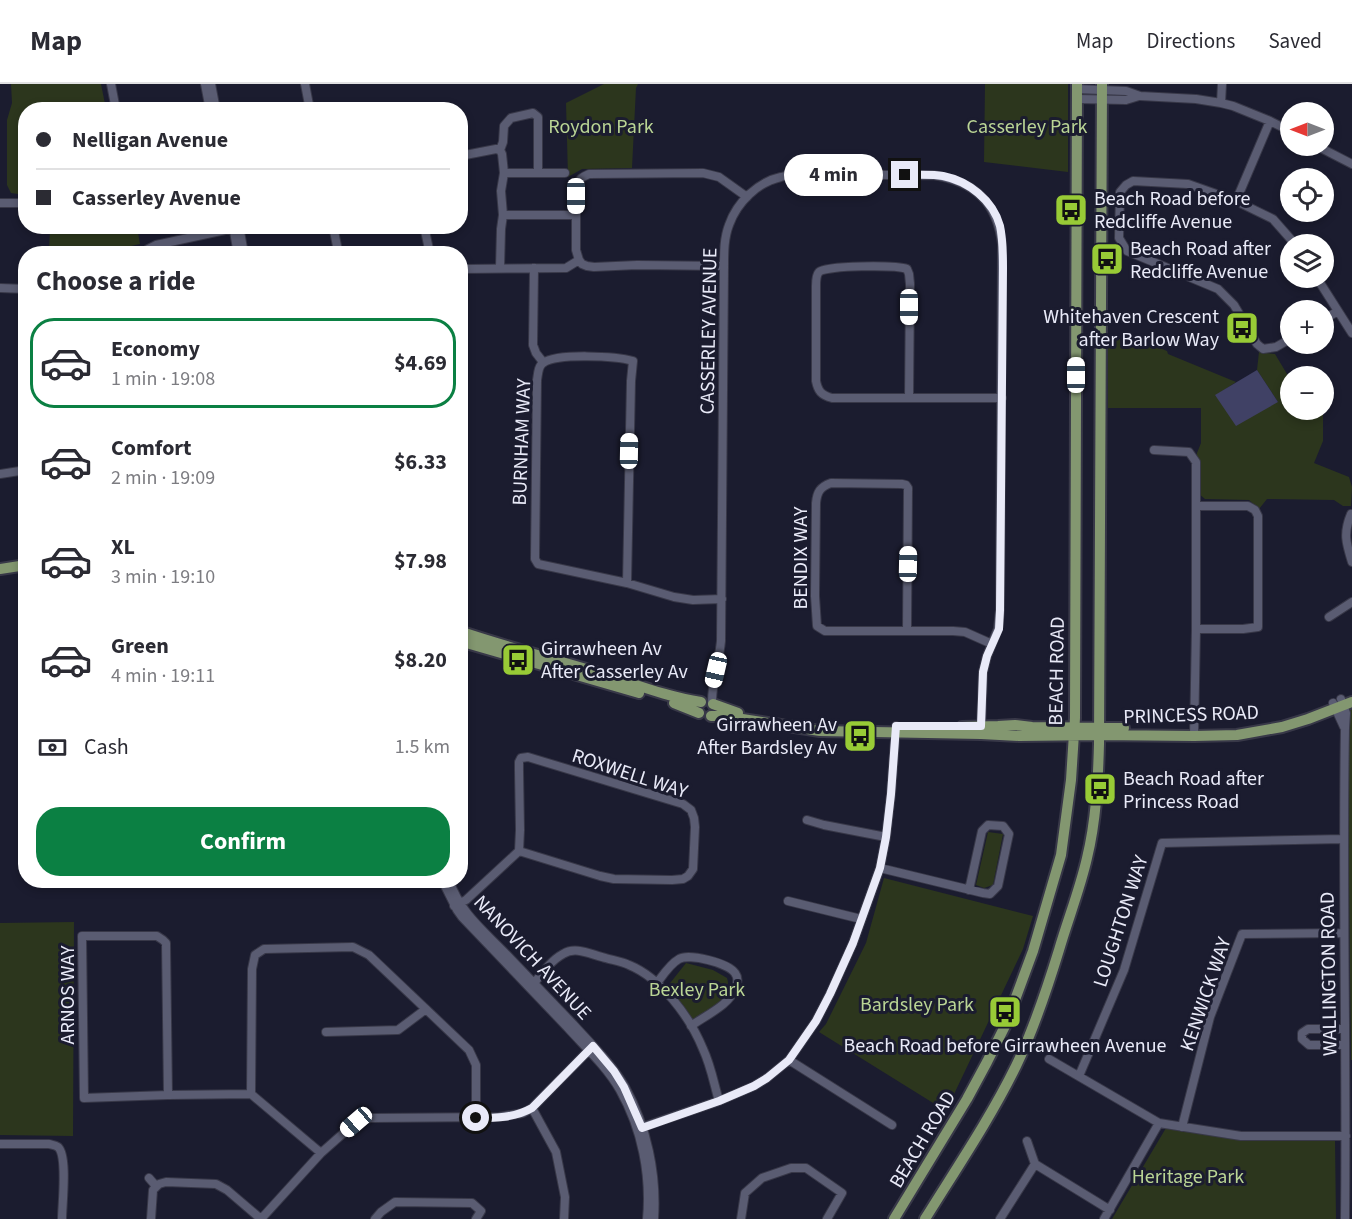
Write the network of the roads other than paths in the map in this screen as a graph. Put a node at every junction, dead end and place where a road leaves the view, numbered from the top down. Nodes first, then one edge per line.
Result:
1 (111, 84) edge
2 (208, 84) edge
3 (305, 84) edge
4 (1222, 84) edge
5 (1077, 91) edge
6 (1102, 91) edge
7 (114, 102) edge
8 (209, 102) edge
9 (214, 102) edge
10 (308, 102) edge
11 (1221, 103) junction
12 (1270, 121) junction
13 (1280, 126) edge
14 (500, 150) junction
15 (468, 154) edge
16 (1334, 155) edge
17 (1352, 164) edge
18 (504, 173) junction
19 (538, 173) junction
20 (566, 173) dead end
21 (747, 197) junction
22 (1236, 201) junction
23 (0, 203) edge
24 (18, 203) edge
25 (503, 215) junction
26 (576, 215) junction
27 (205, 234) edge
28 (1286, 234) edge
29 (154, 246) edge
30 (579, 261) junction
31 (724, 266) junction
32 (468, 268) edge
33 (500, 268) junction
34 (534, 268) junction
35 (0, 288) edge
36 (18, 288) edge
37 (1323, 288) edge
38 (1338, 311) junction
39 (1334, 313) edge
40 (1352, 333) edge
41 (1280, 345) edge
42 (543, 362) junction
43 (909, 398) junction
44 (1002, 398) junction
45 (1154, 450) dead end
46 (18, 471) edge
47 (0, 474) edge
48 (1196, 506) junction
49 (1351, 514) edge
50 (1352, 562) edge
51 (18, 566) edge
52 (0, 568) edge
53 (18, 572) edge
54 (0, 575) edge
55 (627, 583) junction
56 (722, 599) junction
57 (1352, 602) edge
58 (1329, 617) dead end
59 (1196, 628) junction
60 (907, 631) junction
61 (468, 639) edge
62 (992, 644) junction
63 (1343, 702) edge
64 (705, 704) junction
65 (896, 730) junction
66 (981, 730) junction
67 (1074, 731) junction
68 (1099, 731) junction
69 (1194, 733) junction
70 (807, 820) dead end
71 (886, 837) junction
72 (1343, 839) junction
73 (519, 852) junction
74 (880, 868) junction
75 (447, 888) edge
76 (451, 888) edge
77 (969, 890) junction
78 (788, 901) dead end
79 (457, 904) junction
80 (861, 919) junction
81 (1344, 933) junction
82 (657, 983) junction
83 (532, 986) junction
84 (426, 1009) junction
85 (691, 1026) junction
86 (1345, 1029) junction
87 (326, 1032) dead end
88 (1345, 1045) junction
89 (590, 1048) junction
90 (1049, 1059) dead end
91 (789, 1060) junction
92 (1079, 1076) junction
93 (251, 1094) junction
94 (168, 1095) junction
95 (719, 1101) junction
96 (532, 1108) junction
97 (476, 1118) junction
98 (1159, 1123) junction
99 (892, 1125) dead end
100 (1182, 1127) junction
101 (640, 1128) junction
102 (1346, 1136) junction
103 (1027, 1142) dead end
104 (0, 1144) edge
105 (321, 1153) junction
106 (1035, 1164) junction
107 (149, 1178) dead end
108 (156, 1186) junction
109 (1110, 1210) junction
110 (62, 1219) edge
111 (151, 1219) edge
112 (261, 1219) edge
113 (375, 1219) edge
114 (476, 1219) edge
115 (564, 1219) edge
116 (647, 1219) edge
117 (654, 1219) edge
118 (741, 1219) edge
119 (827, 1219) edge
120 (894, 1219) edge
121 (925, 1219) edge
122 (1000, 1219) edge
123 (1104, 1219) edge
124 (1345, 1219) edge

1 - 7 street
2 - 8 street
2 - 9 street
3 - 10 street
4 - 11 street
5 - 6 street
5 - 67 main road, BEACH ROAD
6 - 11 street
6 - 68 main road
11 - 12 street
12 - 13 street
12 - 22 street
14 - 15 street
14 - 18 street
14 - 19 street
16 - 17 street
18 - 19 street
18 - 25 street
19 - 20 street
21 - 26 street
21 - 31 street, CASSERLEY AVENUE
21 - 44 street, CASSERLEY AVENUE
22 - 28 street
22 - 41 street
23 - 24 street
25 - 26 street
25 - 33 street
26 - 30 street
27 - 29 street
30 - 31 street
30 - 34 street
31 - 56 street, CASSERLEY AVENUE
32 - 33 street
33 - 34 street
34 - 42 street
35 - 36 street
37 - 38 street
38 - 39 street
38 - 40 street
42 - 55 street, BURNHAM WAY
42 - 55 street, BURNHAM WAY
43 - 43 street
43 - 44 street
44 - 62 street, CASSERLEY AVENUE
45 - 48 street
46 - 47 street
48 - 59 street
48 - 59 street
49 - 50 street
51 - 52 main road
53 - 54 main road
55 - 56 street, BURNHAM WAY
56 - 64 street, CASSERLEY AVENUE
57 - 58 street
59 - 69 street
60 - 60 street, BENDIX WAY
60 - 62 street, BENDIX WAY
61 - 64 main road
62 - 66 street, CASSERLEY AVENUE
63 - 69 main road, PRINCESS ROAD
63 - 72 street, WALLINGTON ROAD
64 - 65 main road
64 - 65 main road
65 - 66 main road, PRINCESS ROAD
65 - 71 street
66 - 67 main road, PRINCESS ROAD
67 - 68 main road, PRINCESS ROAD
67 - 120 main road, BEACH ROAD
68 - 69 main road, PRINCESS ROAD
68 - 121 main road
70 - 71 street
71 - 74 street
72 - 81 street, WALLINGTON ROAD
72 - 92 street, LOUGHTON WAY
73 - 73 street, ROXWELL WAY
73 - 79 street
74 - 77 street
74 - 80 street
75 - 79 street, NANOVICH AVENUE
76 - 79 street, NANOVICH AVENUE
77 - 77 street
78 - 80 street
79 - 83 street, NANOVICH AVENUE
80 - 91 street
81 - 86 street, WALLINGTON ROAD
81 - 100 street, KENWICK WAY
82 - 83 street
82 - 85 street
82 - 85 street
83 - 89 street, NANOVICH AVENUE
84 - 87 street
84 - 93 street
84 - 97 street
85 - 95 street
86 - 88 street, WALLINGTON ROAD
86 - 88 street
88 - 102 street, WALLINGTON ROAD
89 - 96 street
89 - 101 street, NANOVICH AVENUE
90 - 92 street
91 - 95 street
91 - 99 street
92 - 98 street
93 - 94 street, ARNOS WAY
93 - 105 street
94 - 94 street, ARNOS WAY
95 - 101 street
96 - 97 street
96 - 115 street
97 - 105 street
98 - 100 street
98 - 109 street
100 - 102 street
101 - 116 street, NANOVICH AVENUE
101 - 117 street, NANOVICH AVENUE
102 - 124 street, WALLINGTON ROAD
103 - 106 street
104 - 110 street
105 - 112 street
106 - 109 street
106 - 122 street
107 - 108 street
108 - 111 street
108 - 112 street
109 - 123 street
113 - 114 street
118 - 119 street

